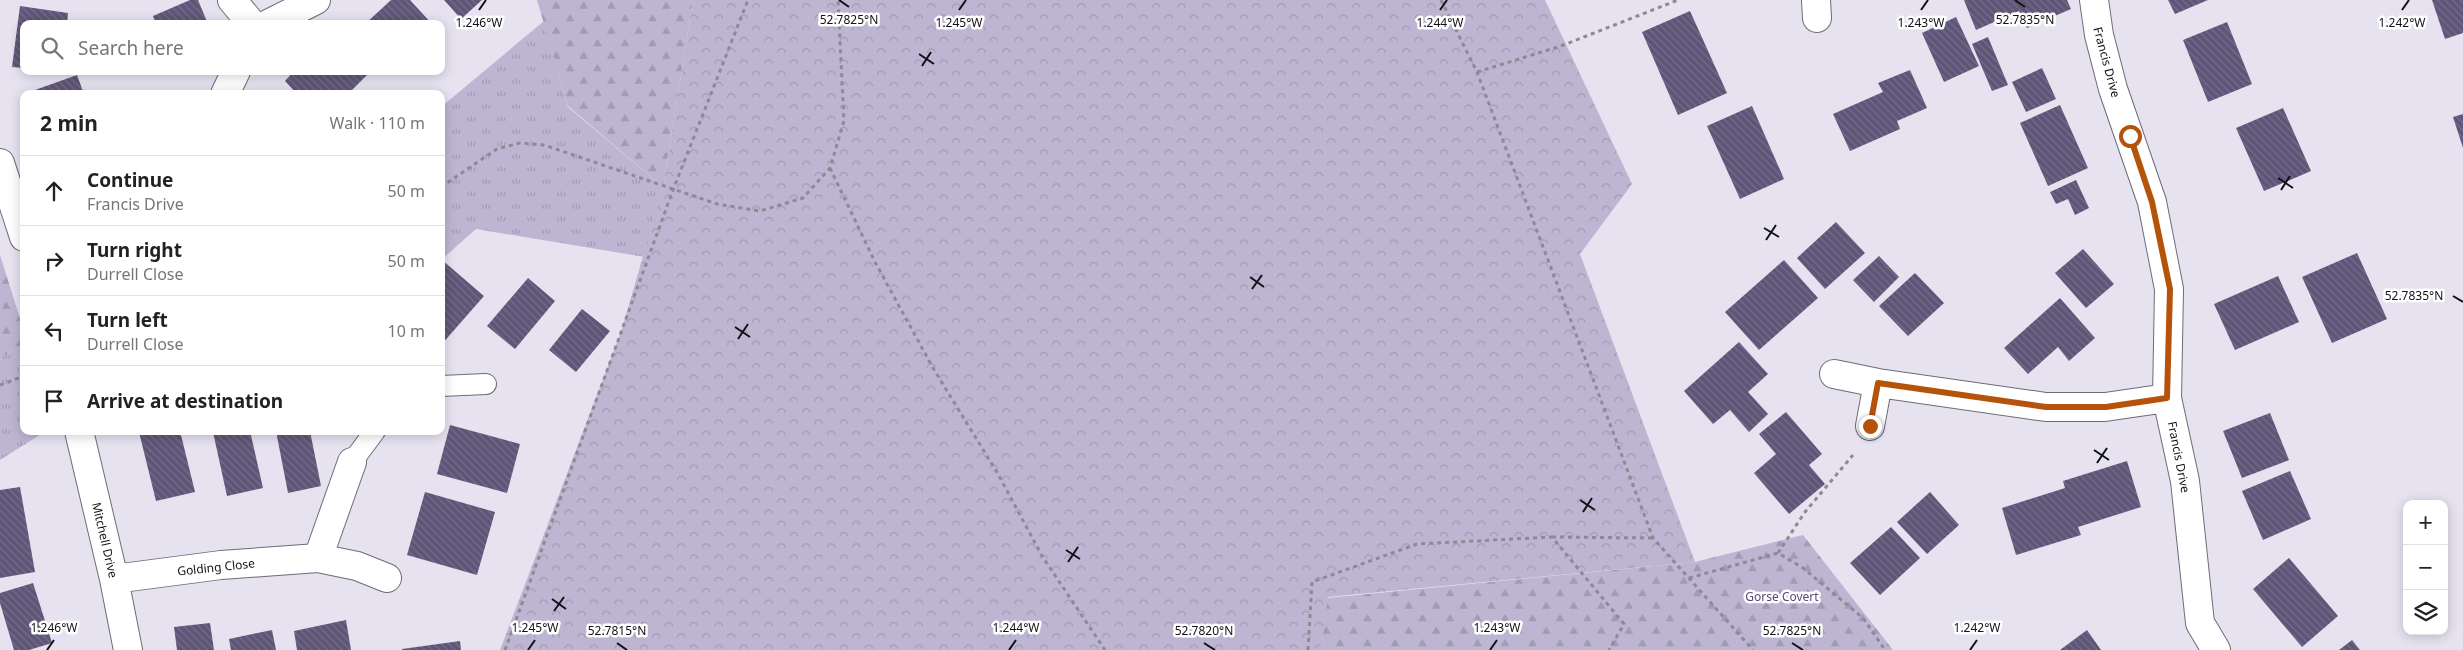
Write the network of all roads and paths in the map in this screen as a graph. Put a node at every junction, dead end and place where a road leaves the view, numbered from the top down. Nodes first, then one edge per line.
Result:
1 (232, 0) edge
2 (316, 0) edge
3 (748, 0) edge
4 (838, 0) edge
5 (1441, 0) edge
6 (1678, 0) edge
7 (2094, 0) edge
8 (249, 20) edge
9 (276, 20) edge
10 (1477, 72) junction
11 (234, 75) edge
12 (227, 90) edge
13 (0, 164) edge
14 (830, 168) junction
15 (445, 184) edge
16 (673, 190) junction
17 (20, 224) edge
18 (1834, 374) dead end
19 (20, 378) edge
20 (1878, 383) junction
21 (486, 384) dead end
22 (0, 385) edge
23 (445, 386) edge
24 (2167, 398) junction
25 (1870, 426) joint
26 (80, 435) edge
27 (372, 435) edge
28 (352, 462) joint
29 (1552, 537) junction
30 (1653, 538) junction
31 (1778, 553) junction
32 (318, 558) junction
33 (114, 578) junction
34 (387, 578) dead end
35 (1689, 578) junction
36 (128, 650) edge
37 (505, 650) edge
38 (1105, 650) edge
39 (1308, 650) edge
40 (1609, 650) edge
41 (1754, 650) edge
42 (1885, 650) edge
43 (2216, 650) edge

1 - 8 street
2 - 9 street
3 - 16 path
4 - 14 path
5 - 10 path
6 - 10 path
7 - 24 street, Francis Drive
10 - 30 path
11 - 12 street
13 - 17 street
14 - 16 path
14 - 38 path
15 - 16 path
16 - 37 path
18 - 20 street
19 - 22 path
20 - 24 street
20 - 25 street
21 - 23 lane
24 - 43 street, Francis Drive
25 - 31 path
26 - 33 street, Mitchell Drive
27 - 28 lane
28 - 32 street
29 - 30 path
29 - 39 path
29 - 40 path
30 - 35 path
31 - 35 path
31 - 42 path
32 - 33 street, Golding Close
32 - 34 street, Golding Close
33 - 36 street, Mitchell Drive
35 - 41 path

